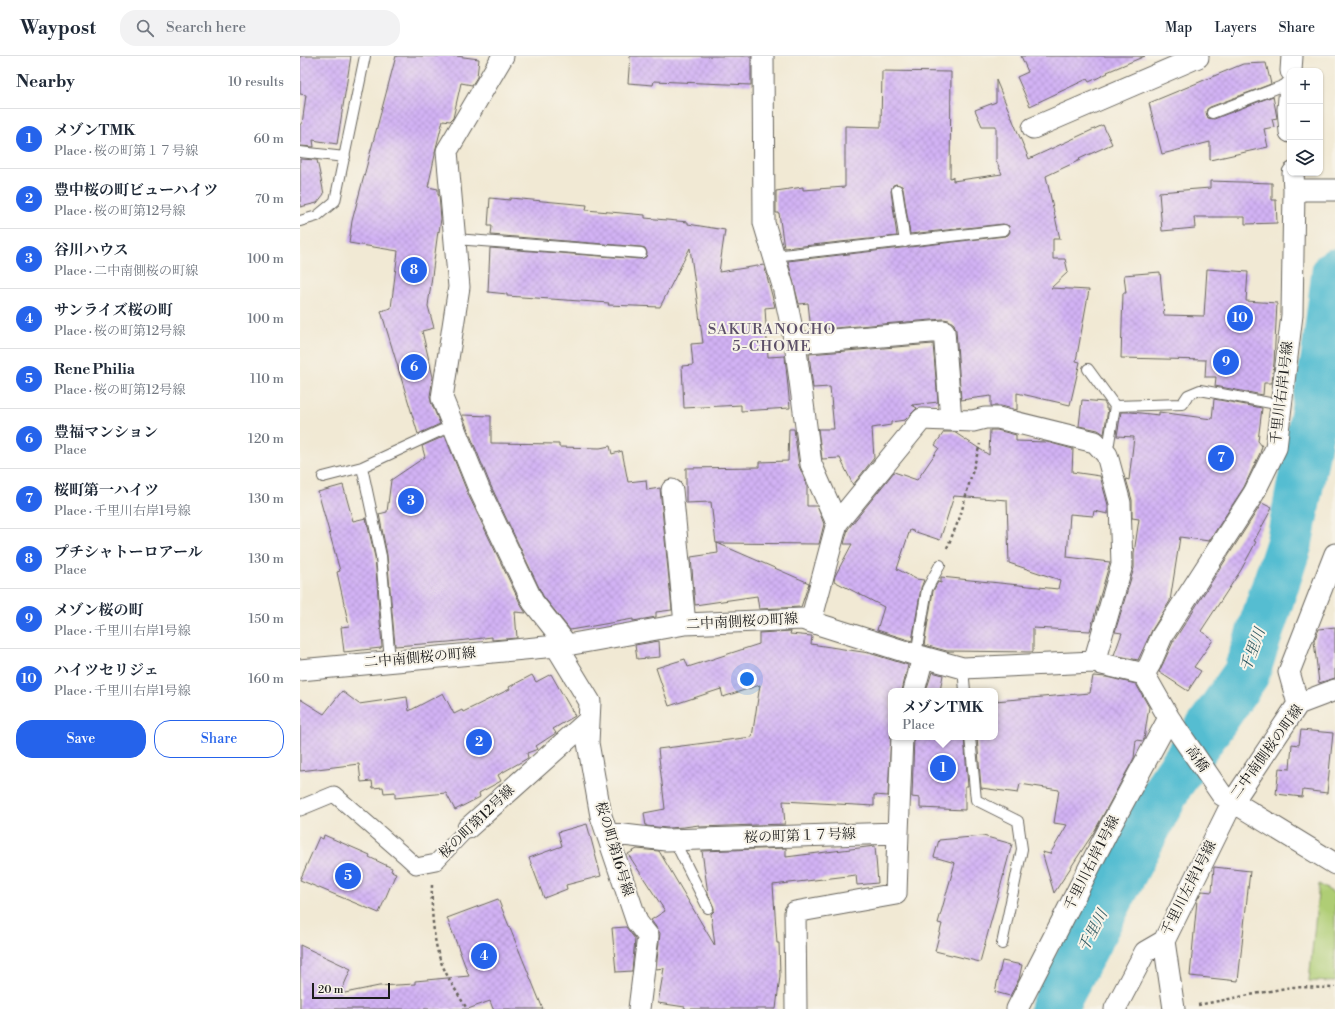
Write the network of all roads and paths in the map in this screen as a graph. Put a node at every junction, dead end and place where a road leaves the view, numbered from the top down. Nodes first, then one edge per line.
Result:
1 (365, 56) edge
2 (503, 56) edge
3 (763, 56) edge
4 (1198, 56) edge
5 (1292, 56) edge
6 (1291, 68) edge
7 (1287, 84) edge
8 (1212, 113) dead end
9 (1033, 128) dead end
10 (300, 152) edge
11 (344, 157) junction
12 (1293, 181) edge
13 (897, 190) dead end
14 (1335, 190) edge
15 (300, 221) edge
16 (1004, 230) dead end
17 (455, 239) junction
18 (905, 242) junction
19 (641, 253) dead end
20 (774, 256) junction
21 (795, 343) junction
22 (1088, 369) dead end
23 (1281, 405) junction
24 (1115, 406) junction
25 (985, 418) junction
26 (950, 420) junction
27 (453, 425) junction
28 (1107, 455) junction
29 (362, 467) junction
30 (323, 477) dead end
31 (672, 490) dead end
32 (836, 523) junction
33 (1335, 554) edge
34 (940, 565) joint
35 (811, 622) junction
36 (685, 624) junction
37 (562, 646) junction
38 (919, 656) junction
39 (390, 661) junction
40 (1094, 662) junction
41 (963, 668) junction
42 (300, 670) edge
43 (1144, 674) junction
44 (914, 688) edge
45 (965, 688) edge
46 (1335, 690) edge
47 (1298, 704) junction
48 (589, 720) junction
49 (1171, 720) junction
50 (902, 740) edge
51 (970, 740) edge
52 (1227, 799) junction
53 (300, 808) edge
54 (468, 828) joint
55 (607, 833) junction
56 (898, 833) junction
57 (674, 840) junction
58 (436, 862) junction
59 (1335, 864) edge
60 (708, 908) dead end
61 (1164, 941) junction
62 (1002, 944) dead end
63 (1335, 988) edge
64 (467, 1009) edge
65 (638, 1009) edge
66 (796, 1009) edge
67 (1017, 1009) edge
68 (1115, 1009) edge
69 (1174, 1009) edge

1 - 11 lane
2 - 17 street, 桜の町第16号線
3 - 20 street
4 - 9 street
5 - 6 street
7 - 8 lane
10 - 11 lane
11 - 15 lane
12 - 14 street
12 - 23 street, 千里川右岸1号線
13 - 18 lane
16 - 18 lane
17 - 19 lane
17 - 27 street, 桜の町第16号線
18 - 20 lane
20 - 21 street
21 - 26 street
21 - 32 street
22 - 24 lane
23 - 24 lane
23 - 43 street, 千里川右岸1号線
24 - 28 lane
25 - 26 street
25 - 28 street
25 - 34 path
26 - 32 street
27 - 29 lane
27 - 37 street, 桜の町第16号線
28 - 40 street
29 - 30 lane
29 - 39 lane
31 - 36 street
32 - 35 street
33 - 47 street
34 - 38 lane
35 - 36 street, 二中南側桜の町線
35 - 38 street, 二中南側桜の町線
36 - 37 street, 二中南側桜の町線
37 - 39 street, 二中南側桜の町線
37 - 48 street, 桜の町第16号線
38 - 41 street, 二中南側桜の町線
38 - 44 street
39 - 42 street, 二中南側桜の町線
40 - 41 street, 二中南側桜の町線
40 - 43 street, 二中南側桜の町線
41 - 45 lane
43 - 49 street
46 - 47 street, 二中南側桜の町線
47 - 52 street, 二中南側桜の町線
48 - 54 street, 桜の町第12号線
48 - 55 street, 桜の町第16号線
49 - 52 street, 高橋
49 - 67 street, 千里川右岸1号線
50 - 56 street
51 - 62 lane
52 - 59 street
52 - 61 street, 千里川左岸1号線
53 - 58 street, 桜の町第12号線
54 - 58 street, 桜の町第12号線
55 - 57 street, 桜の町第１７号線
55 - 65 street, 桜の町第16号線
56 - 57 street, 桜の町第１７号線
56 - 66 street
57 - 60 lane
58 - 64 path
61 - 68 street, 千里川左岸1号線
61 - 69 street
63 - 69 path

